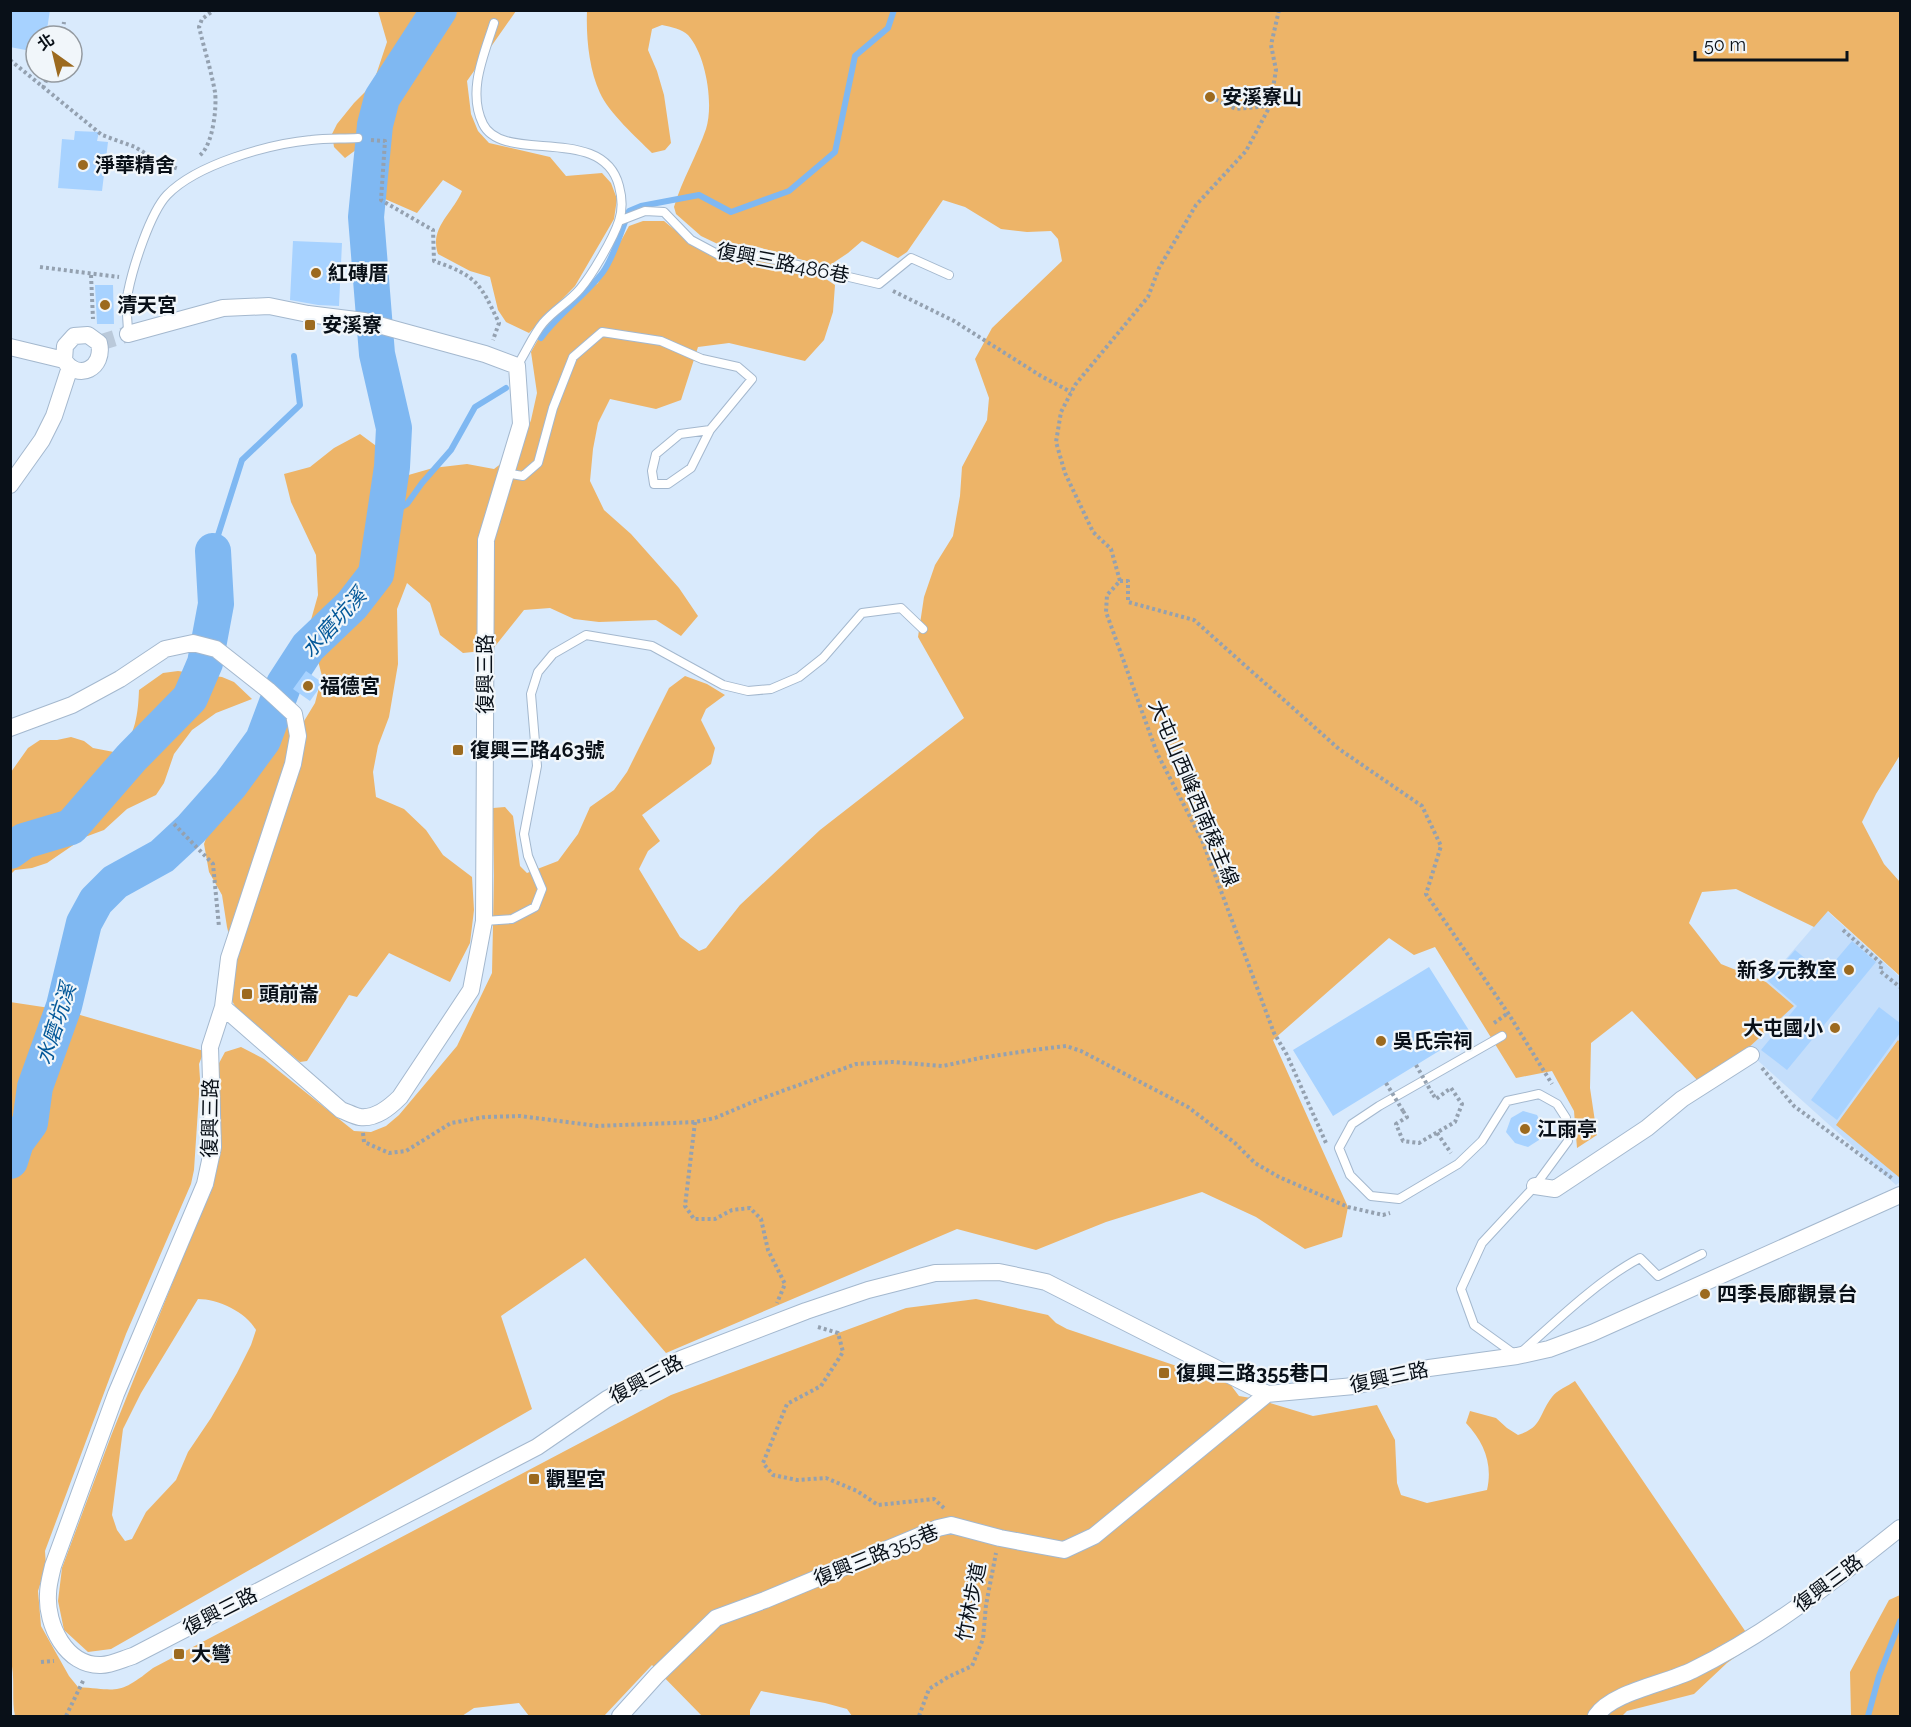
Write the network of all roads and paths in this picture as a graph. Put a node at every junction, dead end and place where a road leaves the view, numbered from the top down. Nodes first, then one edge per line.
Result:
1 (214, 10) edge
2 (1279, 10) edge
3 (494, 22) dead end
4 (10, 60) edge
5 (45, 84) edge
6 (43, 88) junction
7 (1210, 97) dead end
8 (1270, 106) junction
9 (358, 138) dead end
10 (385, 141) dead end
11 (196, 158) dead end
12 (188, 164) dead end
13 (180, 170) junction
14 (184, 179) junction
15 (620, 221) junction
16 (40, 267) dead end
17 (91, 275) junction
18 (949, 275) dead end
19 (132, 278) junction
20 (879, 284) junction
21 (128, 334) joint
22 (94, 338) junction
23 (10, 347) edge
24 (485, 354) junction
25 (67, 364) junction
26 (518, 366) junction
27 (1071, 392) junction
28 (710, 430) junction
29 (505, 473) junction
30 (10, 485) edge
31 (1120, 581) junction
32 (922, 629) dead end
33 (10, 728) edge
34 (174, 824) dead end
35 (217, 921) dead end
36 (484, 921) junction
37 (1843, 930) dead end
38 (1900, 987) edge
39 (223, 1006) junction
40 (1502, 1036) dead end
41 (1751, 1055) joint
42 (1416, 1065) dead end
43 (1386, 1083) dead end
44 (1557, 1104) junction
45 (360, 1117) junction
46 (695, 1122) junction
47 (1437, 1133) junction
48 (1339, 1148) junction
49 (1458, 1164) junction
50 (1900, 1184) edge
51 (1535, 1186) junction
52 (1900, 1195) edge
53 (1399, 1199) junction
54 (1702, 1254) dead end
55 (806, 1311) junction
56 (774, 1323) junction
57 (1517, 1356) junction
58 (1267, 1394) junction
59 (951, 1526) junction
60 (1900, 1528) edge
61 (1000, 1538) junction
62 (90, 1665) junction
63 (66, 1716) edge
64 (620, 1716) edge
65 (919, 1716) edge
66 (1596, 1716) edge

1 - 11 path
2 - 8 path
3 - 15 lane
4 - 6 path
5 - 6 path
6 - 13 path
7 - 8 path
8 - 27 path
9 - 14 lane
10 - 24 path
12 - 13 path
13 - 14 path
14 - 19 lane
15 - 20 lane, 復興三路486巷
15 - 26 lane
16 - 17 path
17 - 19 path
17 - 22 path
18 - 20 lane
19 - 21 lane
20 - 27 path
21 - 24 street
22 - 25 street
22 - 25 street
23 - 25 street
24 - 26 street
25 - 30 street
26 - 29 street, 復興三路
27 - 31 path
28 - 28 lane
28 - 29 lane
29 - 36 street, 復興三路
31 - 44 path
31 - 48 path, 大屯山西峰西南稜主線
32 - 36 lane
33 - 39 street, 復興三路
34 - 35 path
36 - 45 street, 復興三路
37 - 38 path
39 - 45 street
39 - 62 street, 復興三路
40 - 48 lane
41 - 50 path
41 - 51 street
42 - 47 path, bridge
43 - 47 path, bridge
44 - 49 lane
44 - 51 lane
45 - 46 path
46 - 53 path
46 - 56 path
47 - 49 path
48 - 53 lane
49 - 53 lane
51 - 57 lane
52 - 57 street, 復興三路
54 - 57 lane
55 - 56 street, 復興三路
55 - 58 street, 復興三路
55 - 59 path
56 - 62 street, 復興三路
57 - 58 street, 復興三路
58 - 61 street, 復興三路355巷
59 - 61 street, 復興三路355巷
59 - 64 street, 復興三路355巷
60 - 66 street, 復興三路
61 - 65 path, 竹林步道
62 - 63 path

